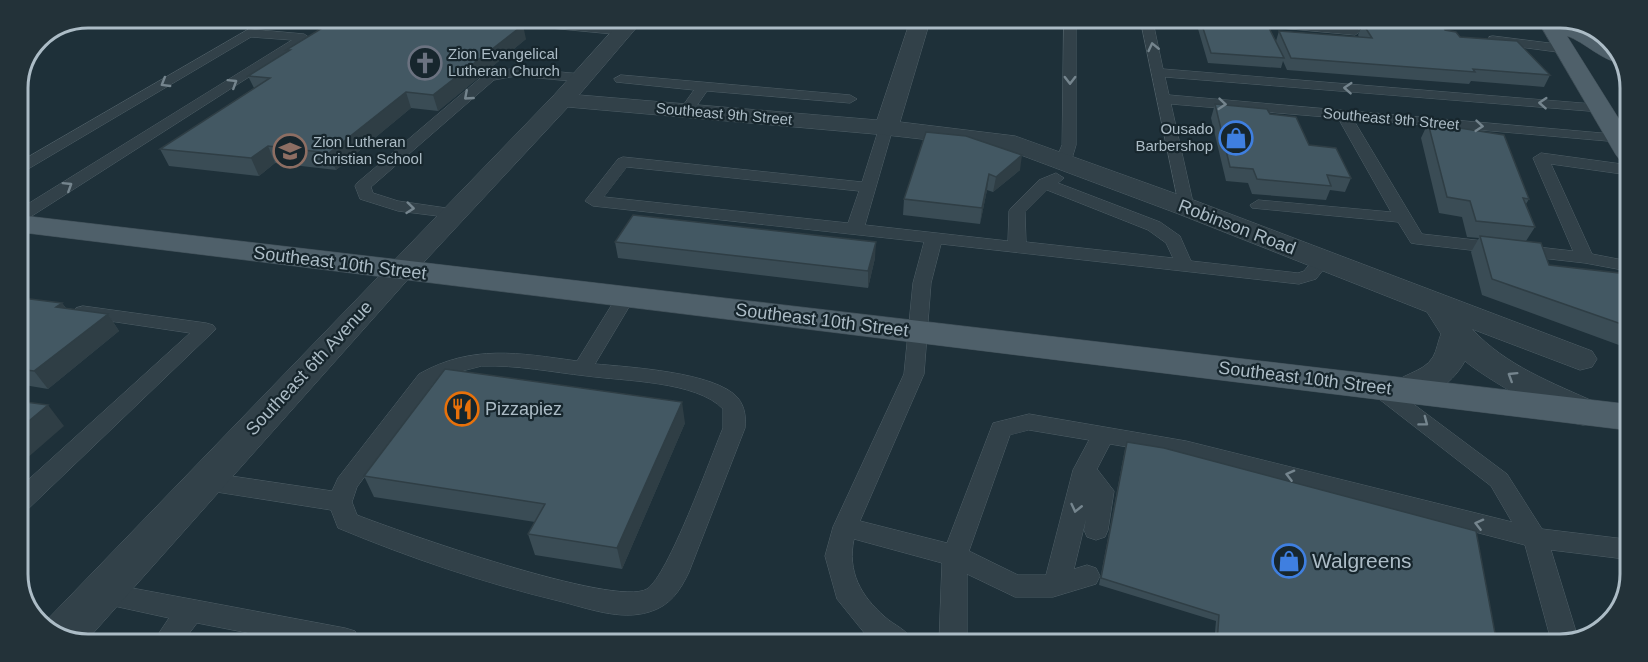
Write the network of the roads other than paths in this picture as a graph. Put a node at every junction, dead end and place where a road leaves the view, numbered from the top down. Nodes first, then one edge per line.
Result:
1 (626, 28) edge
2 (918, 28) edge
3 (1070, 28) edge
4 (1148, 28) edge
5 (1312, 28) edge
6 (1553, 28) edge
7 (1568, 30) edge
8 (1355, 31) dead end
9 (1478, 39) edge
10 (1596, 42) edge
11 (1565, 49) junction
12 (1159, 73) junction
13 (582, 78) junction
14 (621, 79) dead end
15 (703, 87) junction
16 (850, 99) dead end
17 (1164, 99) junction
18 (562, 100) junction
19 (1516, 101) junction
20 (1601, 108) junction
21 (686, 111) junction
22 (1343, 115) junction
23 (886, 128) junction
24 (1526, 130) junction
25 (1619, 138) edge
26 (1619, 145) edge
27 (28, 163) edge
28 (1070, 164) junction
29 (1619, 169) edge
30 (1045, 183) junction
31 (868, 187) junction
32 (1258, 205) dead end
33 (1186, 207) junction
34 (28, 212) edge
35 (454, 213) junction
36 (1403, 218) junction
37 (28, 224) edge
38 (855, 229) junction
39 (934, 237) junction
40 (1017, 247) junction
41 (1585, 258) junction
42 (1322, 260) junction
43 (1619, 264) edge
44 (1184, 265) junction
45 (400, 270) junction
46 (626, 297) junction
47 (1439, 305) junction
48 (65, 310) edge
49 (919, 331) junction
50 (1457, 334) junction
51 (1580, 359) dead end
52 (582, 369) junction
53 (1392, 388) junction
54 (1584, 412) junction
55 (1620, 416) edge
56 (1104, 434) junction
57 (1085, 470) junction
58 (204, 481) junction
59 (29, 494) edge
60 (340, 502) junction
61 (845, 527) junction
62 (1096, 530) dead end
63 (1535, 538) junction
64 (1620, 548) edge
65 (955, 556) junction
66 (1087, 576) dead end
67 (1053, 586) junction
68 (100, 593) junction
69 (192, 610) junction
70 (67, 629) edge
71 (173, 634) edge
72 (314, 634) edge
73 (886, 634) edge
74 (953, 634) edge
75 (1563, 634) edge

1 - 13 street, Southeast 6th Avenue
2 - 23 street
3 -> 28 lane
12 -> 4 lane
5 - 8 lane
6 - 11 main road
7 - 10 main road
9 - 11 lane
11 - 20 main road
12 - 17 lane
19 -> 12 lane, Southeast 9th Street
13 - 18 street, Southeast 6th Avenue
13 -> 35 lane
14 - 15 lane
15 - 16 lane
15 - 21 lane
17 -> 22 lane, Southeast 9th Street
17 - 33 lane
18 - 21 street, Southeast 9th Street
18 - 35 street, Southeast 6th Avenue
20 -> 19 lane, Southeast 9th Street
19 - 24 lane
20 - 25 main road
21 - 23 street, Southeast 9th Street
22 -> 24 lane, Southeast 9th Street
22 - 36 lane
23 - 28 street, Robinson Road
23 - 31 lane
24 - 26 lane, Southeast 9th Street
34 -> 27 lane
28 - 30 lane
28 - 33 street, Robinson Road
29 - 41 lane
30 - 40 lane
30 - 44 lane
31 - 38 lane
31 - 38 lane
32 - 36 lane
33 - 42 street, Robinson Road
35 - 45 street, Southeast 6th Avenue
36 - 41 lane
37 - 45 main road, Southeast 10th Street
38 - 39 lane
39 - 40 lane
39 - 49 lane
40 - 44 lane
41 - 43 lane
42 - 44 lane
42 - 47 street, Robinson Road
45 - 46 main road, Southeast 10th Street
45 - 58 street, Southeast 6th Avenue
46 - 49 main road, Southeast 10th Street
46 - 52 lane
47 - 50 street
47 - 51 street, Robinson Road
48 - 59 lane
49 - 53 main road, Southeast 10th Street
49 - 61 lane
50 - 53 street
54 -> 50 street
52 - 60 lane
52 - 60 lane
53 - 54 main road, Southeast 10th Street
53 -> 63 lane
54 - 55 main road, Southeast 10th Street
56 - 57 lane
63 -> 56 lane
56 - 65 lane
57 - 62 lane
57 -> 67 lane
58 - 60 lane
58 - 68 street, Southeast 6th Avenue
61 - 65 lane
61 - 73 lane
63 - 64 lane
63 - 75 lane
65 - 67 lane
65 - 74 lane
66 - 67 lane
68 - 69 lane
68 - 70 street, Southeast 6th Avenue
69 - 71 lane
69 - 72 lane

